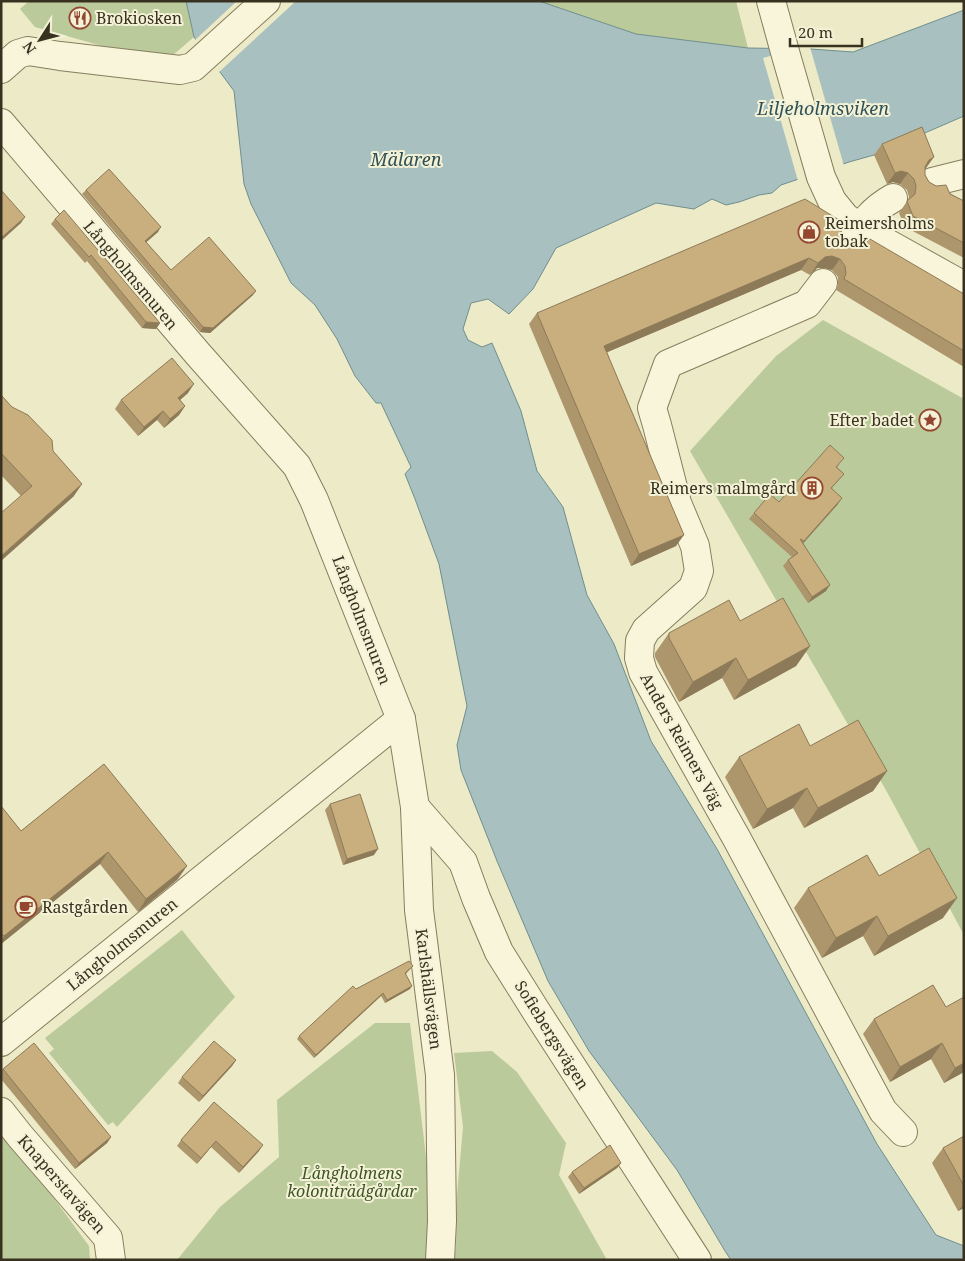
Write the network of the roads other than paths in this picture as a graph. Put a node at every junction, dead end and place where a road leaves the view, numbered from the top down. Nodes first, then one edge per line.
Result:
1 (266, 1) edge
2 (772, 1) edge
3 (1, 69) edge
4 (1, 123) edge
5 (964, 174) edge
6 (932, 182) edge
7 (893, 198) dead end
8 (854, 235) junction
9 (823, 282) edge
10 (964, 286) edge
11 (401, 720) junction
12 (415, 807) junction
13 (1, 1042) edge
14 (1, 1112) edge
15 (903, 1132) dead end
16 (111, 1260) edge
17 (440, 1260) edge
18 (697, 1260) edge

1 - 3 street
2 - 8 street
4 - 11 street, Långholmsmuren
5 - 6 street
7 - 8 street
8 - 10 street
9 - 15 street, Anders Reimers Väg
11 - 12 street, Karlshällsvägen
11 - 13 street, Långholmsmuren
12 - 17 street, Karlshällsvägen
12 - 18 street, Sofiebergsvägen
14 - 16 street, Knaperstavägen

